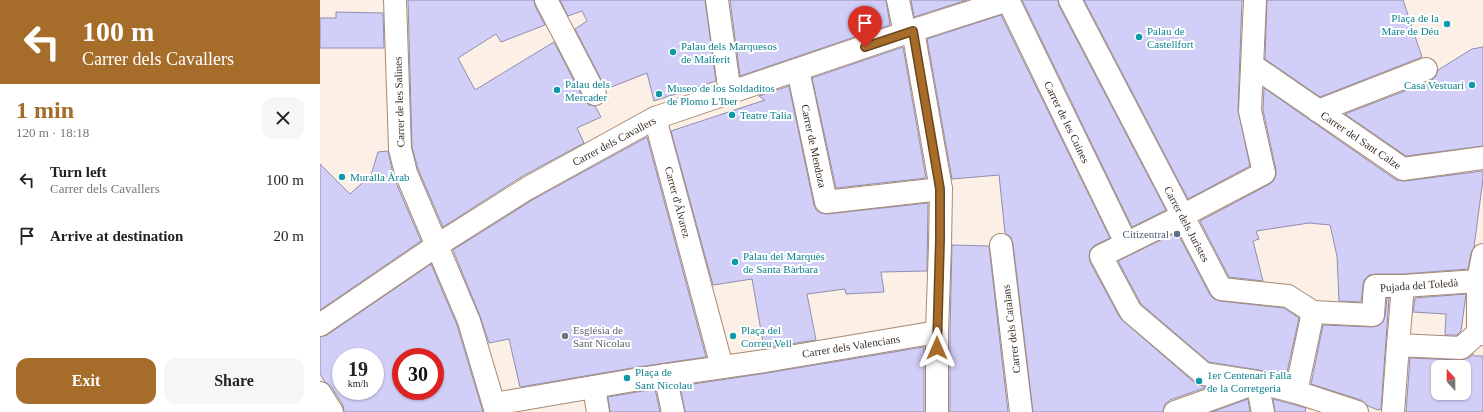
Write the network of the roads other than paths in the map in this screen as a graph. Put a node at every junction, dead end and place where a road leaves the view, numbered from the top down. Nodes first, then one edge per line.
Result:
1 (395, 0) edge
2 (546, 0) edge
3 (717, 0) edge
4 (898, 0) edge
5 (1008, 0) edge
6 (1070, 0) edge
7 (1255, 0) edge
8 (909, 32) junction
9 (1252, 65) junction
10 (1426, 69) dead end
11 (798, 70) junction
12 (595, 94) dead end
13 (730, 94) junction
14 (1318, 111) junction
15 (655, 118) junction
16 (1483, 158) edge
17 (940, 189) junction
18 (1182, 216) junction
19 (1126, 243) junction
20 (1001, 245) dead end
21 (436, 246) junction
22 (1483, 255) edge
23 (1478, 281) junction
24 (1402, 286) junction
25 (1313, 312) junction
26 (320, 325) edge
27 (937, 332) junction
28 (1481, 334) edge
29 (1398, 345) junction
30 (722, 367) junction
31 (665, 375) junction
32 (1258, 382) junction
33 (594, 387) junction
34 (1296, 392) junction
35 (495, 408) edge
36 (598, 412) edge
37 (672, 412) edge
38 (937, 412) edge
39 (1022, 412) edge
40 (1176, 412) edge
41 (1263, 412) edge
42 (1357, 412) edge
43 (1393, 412) edge

1 - 21 street, Carrer de les Salines
2 - 12 street
3 - 13 street
4 - 8 street
5 - 8 street, Carrer dels Cavallers
5 - 19 street, Carrer de les Cuines
6 - 18 street, Carrer dels Juristes
7 - 9 street
8 - 11 street, Carrer dels Cavallers
8 - 17 street
9 - 14 street, Carrer del Sant Calze
9 - 18 street
10 - 14 street
11 - 13 street, Carrer dels Cavallers
11 - 17 street, Carrer de Mendoza
13 - 15 street, Carrer dels Cavallers
14 - 16 street, Carrer del Sant Calze
15 - 21 street, Carrer dels Cavallers
15 - 30 street, Carrer d'Álvarez
17 - 27 street
18 - 19 street
18 - 25 street, Carrer dels Juristes
19 - 32 street
20 - 39 street, Carrer dels Catalans
21 - 26 street, Carrer dels Cavallers
21 - 35 street, Carrer de les Salines
22 - 23 street
23 - 24 street, Pujada del Toledà
23 - 28 street
24 - 25 street, Pujada del Toledà
24 - 29 street
25 - 34 street
27 - 30 street, Carrer dels Valencians
27 - 38 street
28 - 29 street
29 - 43 street
30 - 31 street
31 - 33 street
31 - 37 street
32 - 34 street
32 - 40 street
32 - 41 street
33 - 35 street
33 - 36 street
34 - 42 street

